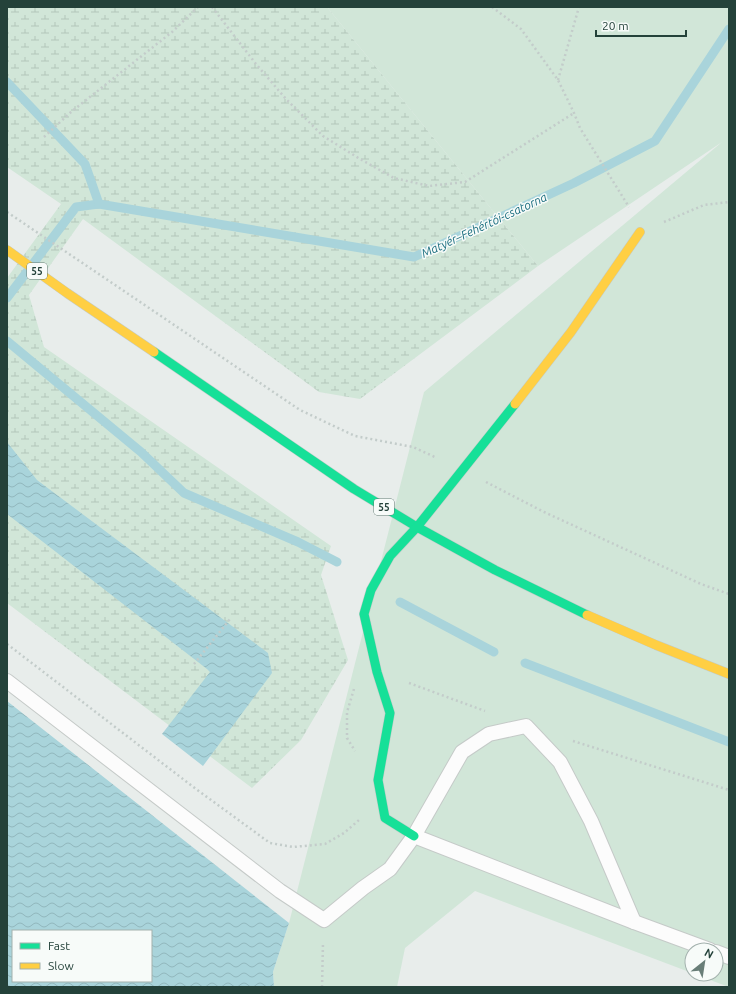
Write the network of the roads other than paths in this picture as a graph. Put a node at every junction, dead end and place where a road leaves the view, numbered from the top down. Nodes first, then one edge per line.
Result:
1 (640, 232) road end
2 (7, 250) edge
3 (417, 527) junction
4 (729, 674) edge
5 (7, 681) edge
6 (414, 836) junction
7 (634, 922) junction
8 (688, 942) edge

1 - 3 main road
2 - 3 main road, 55
3 - 4 main road, 55
3 - 6 main road
5 - 6 lane
6 - 7 lane
6 - 7 lane
7 - 8 lane

